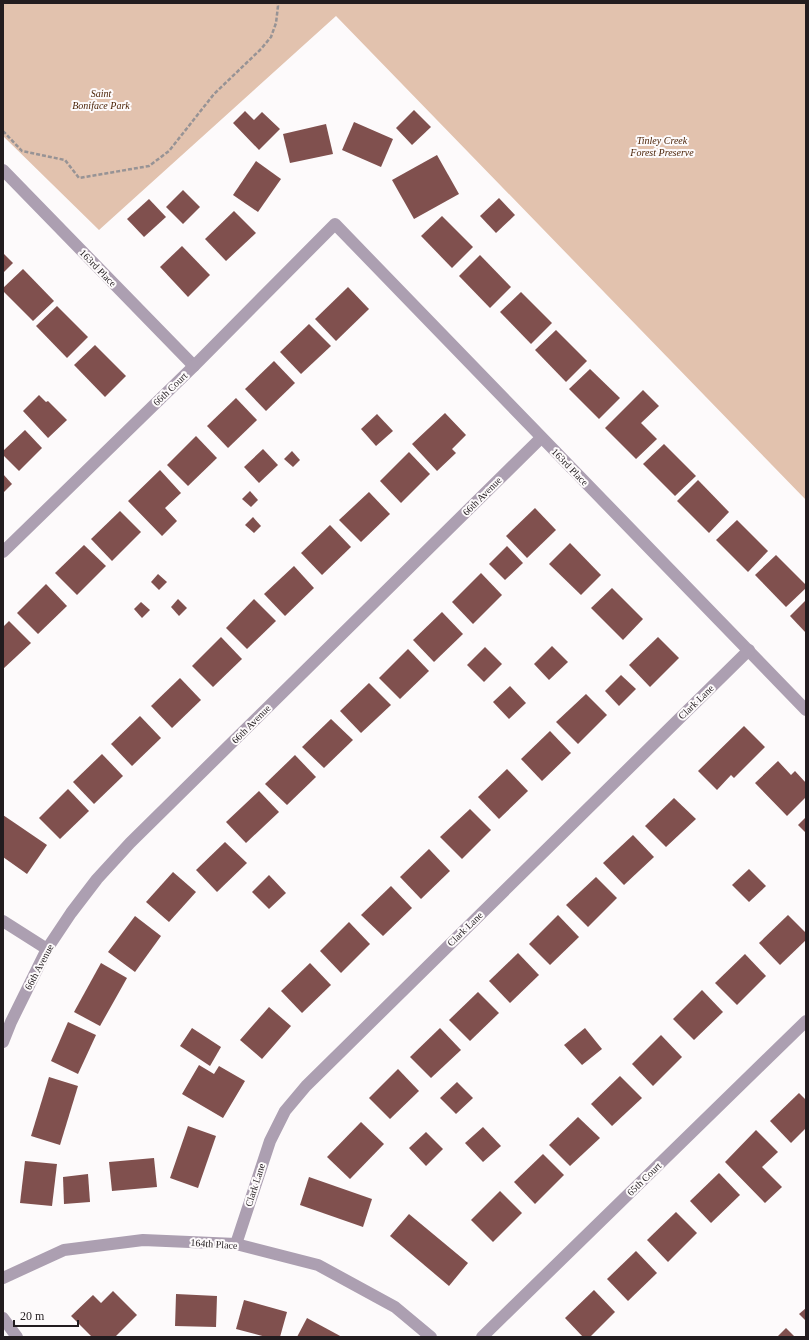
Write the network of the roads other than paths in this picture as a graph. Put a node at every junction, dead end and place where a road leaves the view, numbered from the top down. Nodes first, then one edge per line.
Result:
1 (3, 170) edge
2 (335, 224) joint
3 (194, 366) junction
4 (541, 438) junction
5 (3, 552) edge
6 (748, 650) junction
7 (806, 710) edge
8 (3, 922) edge
9 (47, 949) junction
10 (806, 1021) edge
11 (3, 1042) edge
12 (236, 1244) junction
13 (3, 1278) edge
14 (3, 1318) edge
15 (17, 1337) edge
16 (431, 1337) edge
17 (482, 1337) edge

1 - 3 street, 163rd Place
2 - 3 street, 66th Court
2 - 4 street, 163rd Place
3 - 5 street, 66th Court
4 - 6 street, 163rd Place
4 - 9 street, 66th Avenue
6 - 7 street, 163rd Place
6 - 12 street, Clark Lane
8 - 9 street
9 - 11 street, 66th Avenue
10 - 17 street, 65th Court
12 - 13 street, 164th Place
12 - 16 street, 164th Place
14 - 15 street

